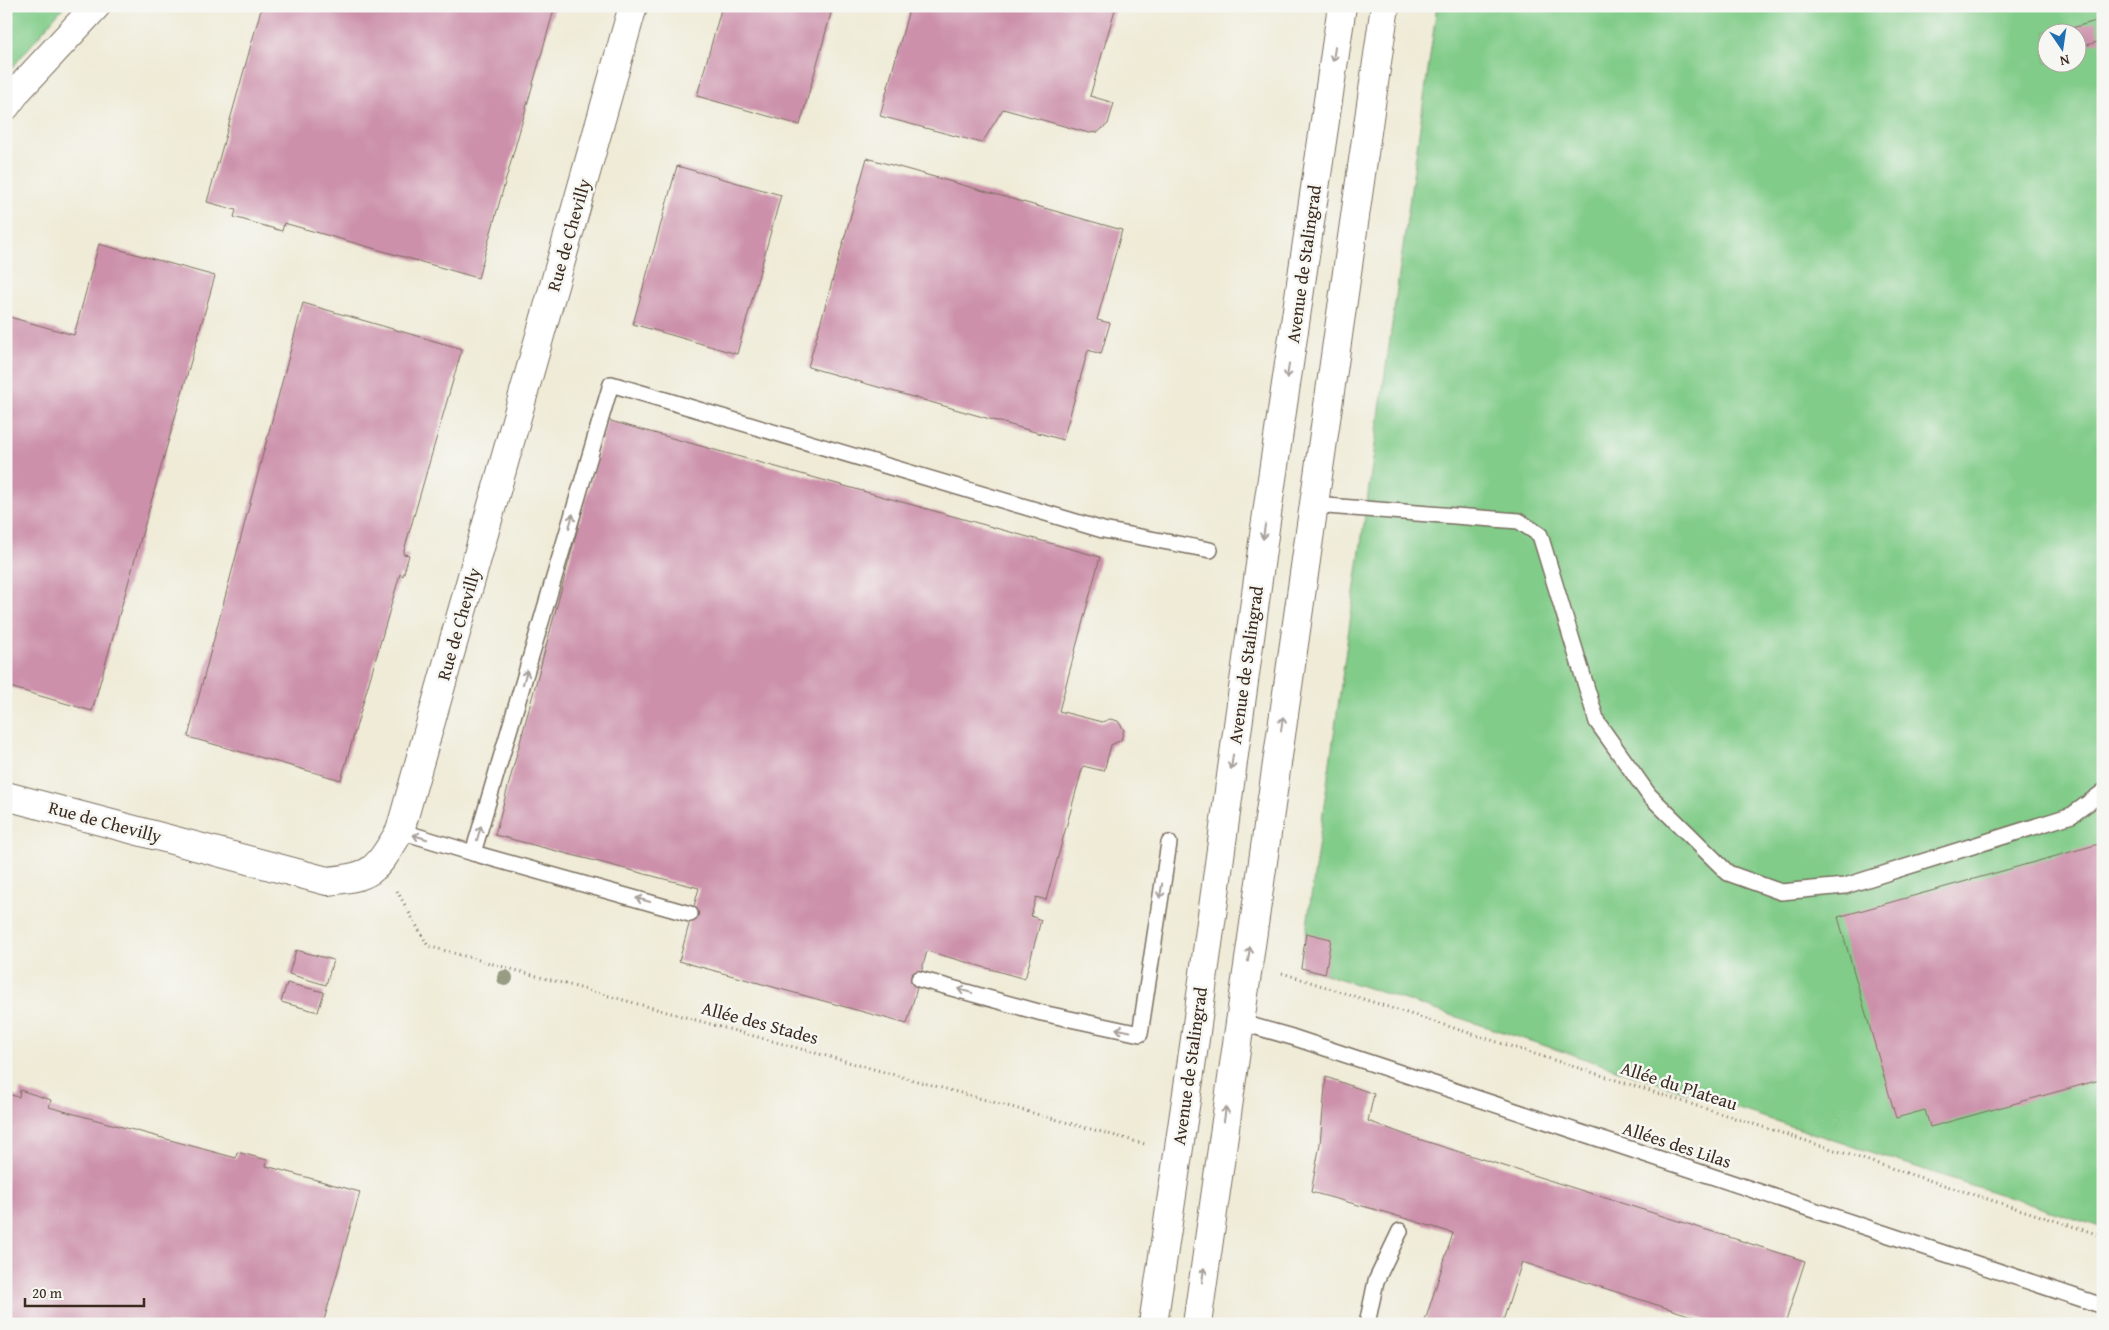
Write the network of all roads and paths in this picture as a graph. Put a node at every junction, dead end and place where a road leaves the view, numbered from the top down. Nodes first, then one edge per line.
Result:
1 (96, 6) edge
2 (633, 6) edge
3 (1342, 6) edge
4 (1385, 6) edge
5 (6, 106) edge
6 (1314, 505) junction
7 (1210, 550) dead end
8 (2103, 792) edge
9 (6, 796) edge
10 (400, 831) junction
11 (1169, 843) dead end
12 (473, 853) junction
13 (381, 862) junction
14 (690, 914) dead end
15 (1247, 962) junction
16 (919, 979) dead end
17 (1239, 1022) junction
18 (1177, 1150) junction
19 (1400, 1231) dead end
20 (2103, 1236) edge
21 (2103, 1306) edge
22 (1153, 1324) edge
23 (1197, 1324) edge
24 (1367, 1324) edge

1 - 5 main road
2 - 10 main road, Rue de Chevilly
3 -> 18 main road, Avenue de Stalingrad
4 - 6 main road
6 - 8 lane
15 -> 6 main road
12 -> 7 lane
9 - 13 main road, Rue de Chevilly
12 -> 10 lane
10 - 13 main road, Rue de Chevilly
11 -> 16 lane
14 -> 12 lane
13 - 18 path, Allée des Stades
15 - 17 main road
15 - 20 path, Allée du Plateau
17 - 21 lane, Allées des Lilas
23 -> 17 main road
18 - 22 main road, Avenue de Stalingrad
19 - 24 lane

